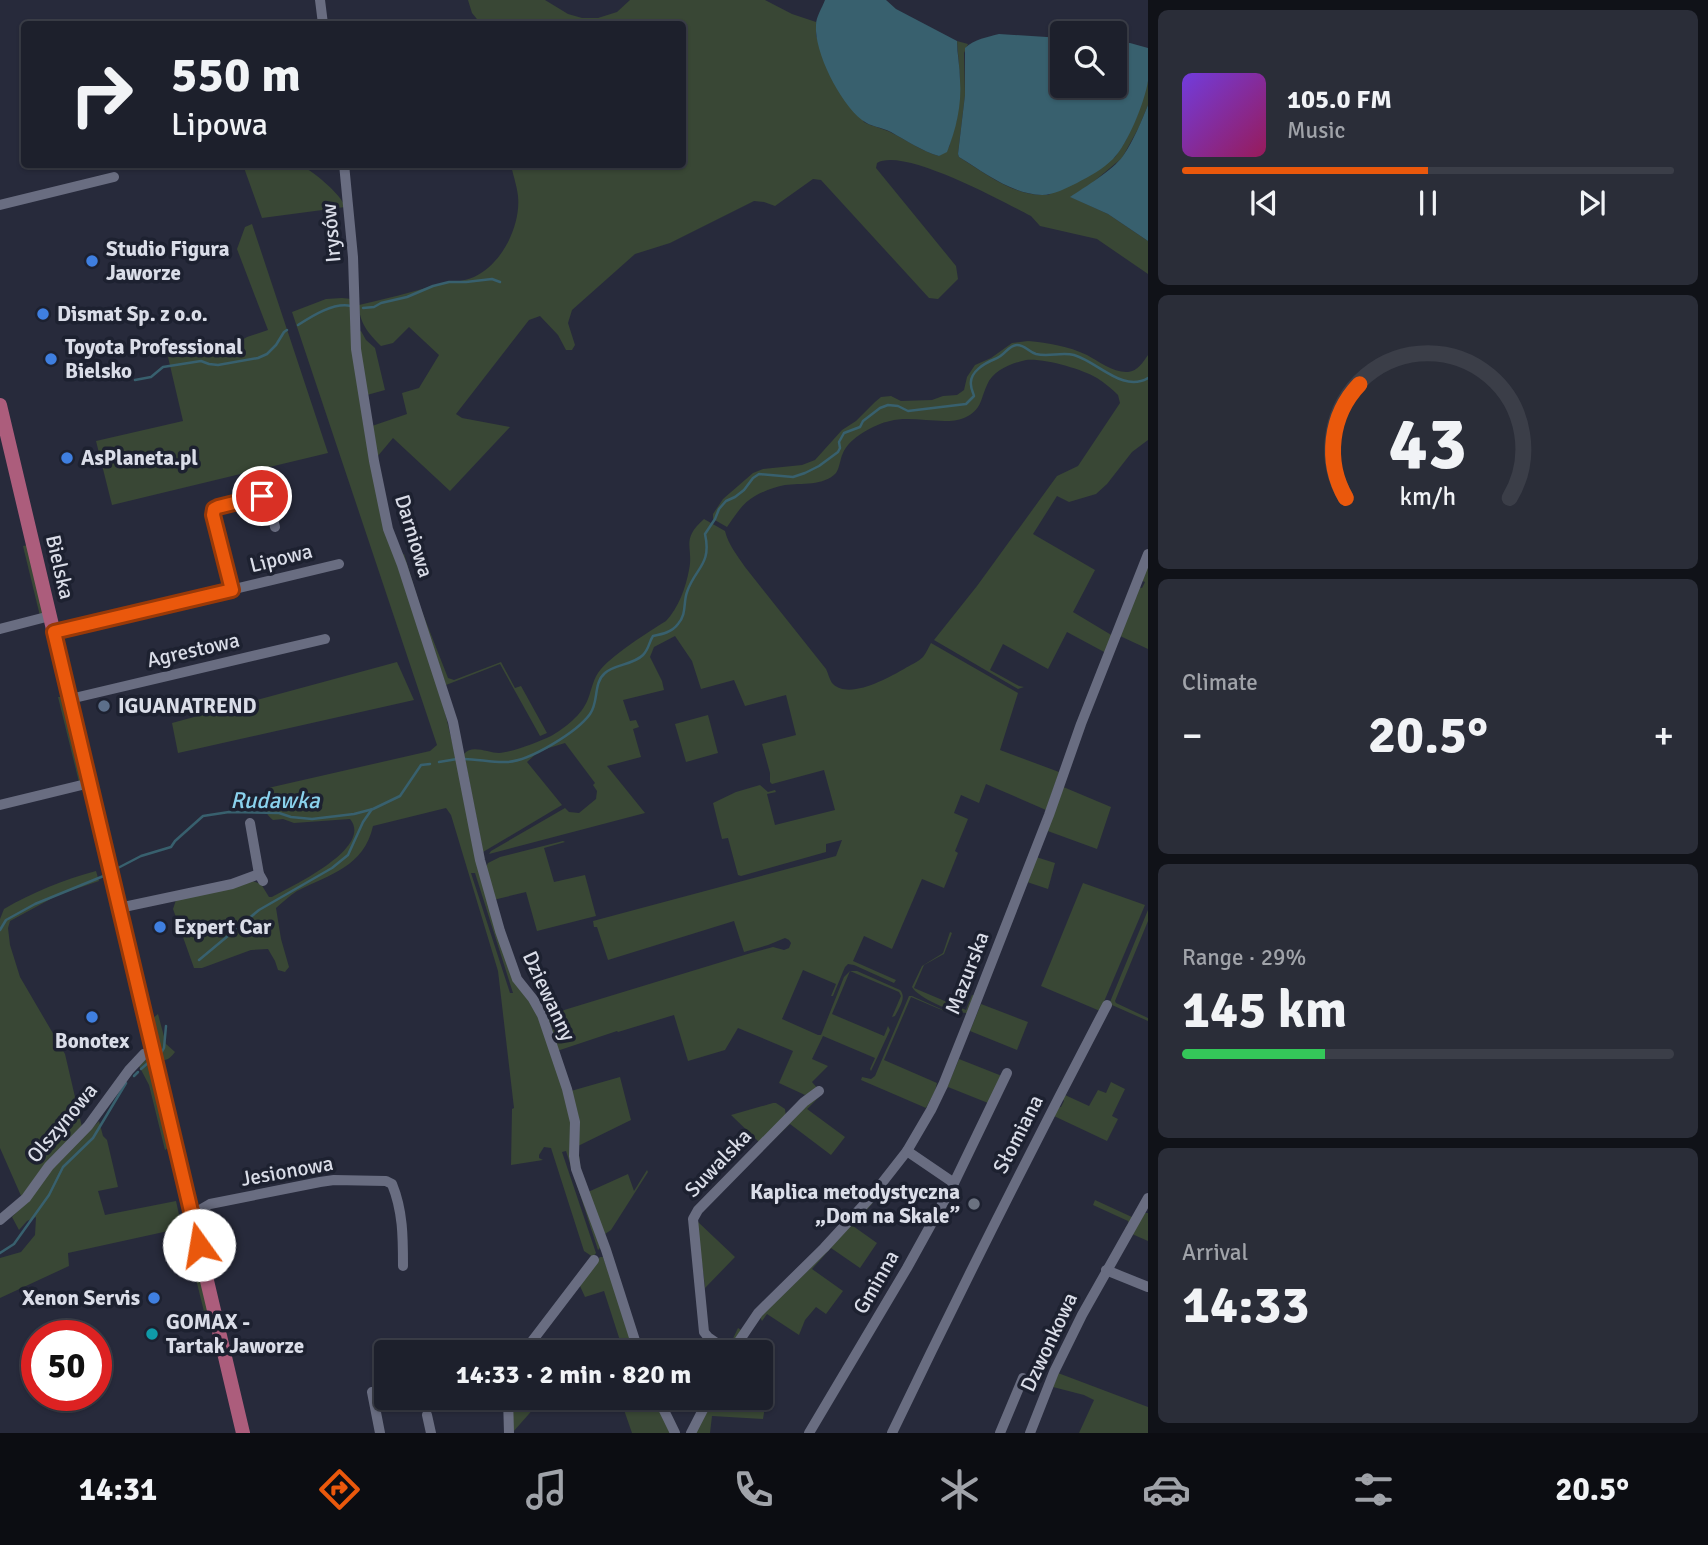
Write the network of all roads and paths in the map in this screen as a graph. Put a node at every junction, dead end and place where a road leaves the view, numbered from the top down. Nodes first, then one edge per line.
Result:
1 (320, 0) edge
2 (323, 21) edge
3 (345, 168) edge
4 (114, 177) dead end
5 (0, 205) edge
6 (356, 323) joint
7 (0, 405) edge
8 (275, 527) dead end
9 (1148, 554) edge
10 (339, 564) dead end
11 (232, 590) junction
12 (50, 617) junction
13 (0, 629) edge
14 (54, 632) junction
15 (326, 639) dead end
16 (70, 699) junction
17 (460, 761) joint
18 (90, 783) junction
19 (0, 805) edge
20 (250, 822) dead end
21 (119, 908) junction
22 (1107, 1005) dead end
23 (153, 1052) junction
24 (1007, 1073) dead end
25 (818, 1091) dead end
26 (907, 1152) junction
27 (954, 1183) junction
28 (1148, 1198) edge
29 (191, 1214) junction
30 (0, 1220) edge
31 (594, 1260) dead end
32 (403, 1266) dead end
33 (1107, 1270) junction
34 (1148, 1287) edge
35 (533, 1340) edge
36 (635, 1340) edge
37 (712, 1340) edge
38 (740, 1340) edge
39 (1024, 1378) dead end
40 (372, 1392) dead end
41 (508, 1410) edge
42 (664, 1410) edge
43 (703, 1410) edge
44 (427, 1415) dead end
45 (243, 1433) edge
46 (380, 1433) edge
47 (431, 1433) edge
48 (509, 1433) edge
49 (675, 1433) edge
50 (691, 1433) edge
51 (809, 1433) edge
52 (892, 1433) edge
53 (1000, 1433) edge
54 (1030, 1433) edge

1 - 2 street
3 - 6 street, Irysów
4 - 5 street
6 - 17 street, Darniowa
7 - 12 main road, Bielska
8 - 11 street, Lipowa
9 - 26 street, Mazurska
10 - 11 street, Lipowa
11 - 14 street, Lipowa
12 - 13 street
12 - 14 main road, Bielska
14 - 16 main road, Bielska
15 - 16 street, Agrestowa
16 - 18 main road, Bielska
17 - 36 street, Dziewanny
18 - 19 street
18 - 21 main road, Bielska
20 - 21 street
21 - 23 main road, Bielska
22 - 52 street, Słomiana
23 - 29 main road, Bielska
23 - 30 street, Olszynowa
24 - 27 street, Gminna
25 - 37 street, Suwalska
26 - 27 street
26 - 38 street, Mazurska
27 - 51 street, Gminna
28 - 33 street, Dzwonkowa
29 - 32 street, Jesionowa
29 - 45 main road, Bielska
31 - 35 street
33 - 34 street
33 - 54 street, Dzwonkowa
39 - 53 street
40 - 46 street
41 - 48 street
42 - 49 street
43 - 50 street
44 - 47 street

